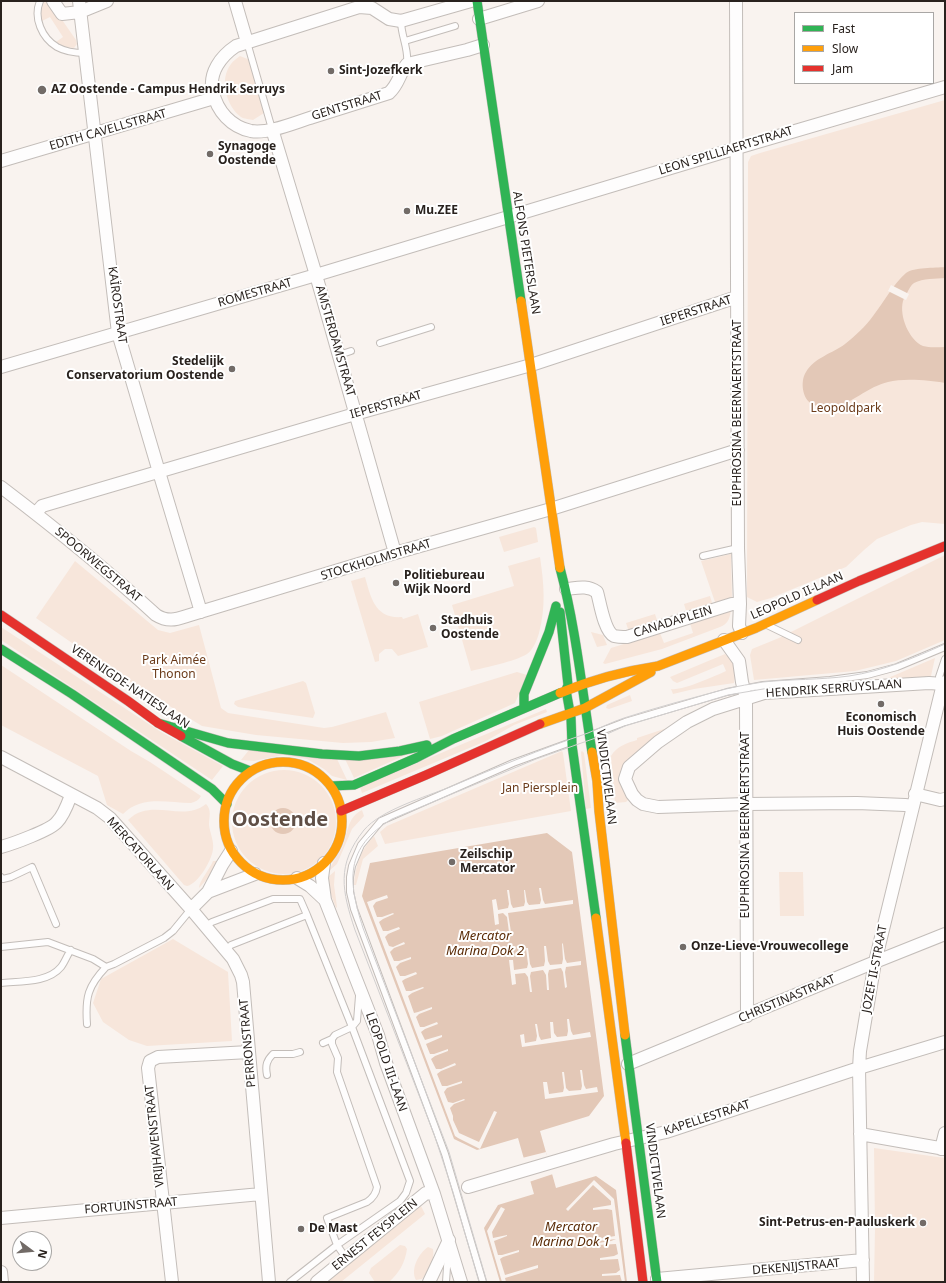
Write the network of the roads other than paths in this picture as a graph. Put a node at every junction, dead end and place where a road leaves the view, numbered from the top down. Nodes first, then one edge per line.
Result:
1 (40, 1) edge
2 (53, 1) edge
3 (107, 1) edge
4 (235, 1) edge
5 (471, 1) edge
6 (477, 1) edge
7 (538, 1) edge
8 (736, 1) edge
9 (80, 7) edge
10 (479, 19) junction
11 (401, 21) junction
12 (455, 26) dead end
13 (405, 41) junction
14 (247, 42) junction
15 (483, 45) junction
16 (85, 53) junction
17 (407, 64) junction
18 (945, 87) edge
19 (214, 98) junction
20 (272, 130) junction
21 (96, 133) junction
22 (737, 148) junction
23 (1, 161) edge
24 (508, 217) junction
25 (316, 275) junction
26 (737, 297) junction
27 (431, 327) dead end
28 (118, 333) junction
29 (380, 343) dead end
30 (351, 351) dead end
31 (338, 355) junction
32 (531, 365) junction
33 (1, 367) edge
34 (355, 414) junction
35 (738, 450) junction
36 (159, 472) junction
37 (1, 487) edge
38 (551, 508) junction
39 (36, 513) junction
40 (945, 546) edge
41 (738, 548) junction
42 (396, 553) junction
43 (703, 556) dead end
44 (562, 593) junction
45 (740, 604) junction
46 (201, 612) junction
47 (1, 615) edge
48 (764, 624) junction
49 (742, 633) junction
50 (724, 640) junction
51 (798, 640) dead end
52 (945, 647) edge
53 (1, 649) edge
54 (945, 660) edge
55 (658, 666) junction
56 (944, 683) edge
57 (582, 684) junction
58 (566, 690) junction
59 (745, 693) junction
60 (524, 708) junction
61 (585, 708) junction
62 (570, 713) junction
63 (158, 723) junction
64 (581, 738) junction
65 (453, 739) junction
66 (1, 757) edge
67 (250, 771) junction
68 (331, 786) junction
69 (916, 794) junction
70 (71, 795) junction
71 (945, 799) edge
72 (227, 804) junction
73 (746, 804) junction
74 (912, 806) junction
75 (341, 811) junction
76 (1, 847) edge
77 (231, 851) junction
78 (324, 863) junction
79 (255, 874) junction
80 (1, 877) edge
81 (296, 878) junction
82 (208, 892) junction
83 (325, 900) junction
84 (191, 909) junction
85 (307, 915) junction
86 (56, 924) dead end
87 (205, 926) junction
88 (945, 934) edge
89 (1, 947) edge
90 (71, 950) junction
91 (226, 950) junction
92 (875, 962) junction
93 (106, 967) junction
94 (1, 983) edge
95 (360, 988) junction
96 (746, 1016) junction
97 (87, 1024) dead end
98 (352, 1027) junction
99 (332, 1039) junction
100 (945, 1042) edge
101 (323, 1043) dead end
102 (249, 1052) junction
103 (300, 1052) dead end
104 (628, 1064) junction
105 (616, 1065) junction
106 (859, 1068) junction
107 (267, 1074) dead end
108 (945, 1132) edge
109 (860, 1134) junction
110 (638, 1138) junction
111 (625, 1141) junction
112 (943, 1149) edge
113 (468, 1187) dead end
114 (261, 1194) junction
115 (434, 1194) junction
116 (162, 1203) junction
117 (1, 1218) edge
118 (449, 1240) junction
119 (337, 1245) junction
120 (346, 1258) junction
121 (863, 1260) junction
122 (1, 1272) edge
123 (657, 1280) edge
124 (2, 1282) edge
125 (172, 1282) edge
126 (269, 1282) edge
127 (290, 1282) edge
128 (317, 1282) edge
129 (429, 1282) edge
130 (446, 1282) edge
131 (461, 1282) edge
132 (483, 1282) edge
133 (642, 1282) edge
134 (863, 1282) edge

1 - 16 lane
2 - 9 street
3 - 9 street
4 - 14 street
5 - 11 street
6 - 10 street, ALFONS PIETERSLAAN
7 - 10 street
8 - 22 street, EUPHROSINA BEERNAERTSTRAAT
9 - 16 street, KAÏROSTRAAT
10 - 15 street, ALFONS PIETERSLAAN
11 - 13 lane
11 - 14 street
12 - 13 lane
13 - 17 lane
14 - 19 street
14 - 20 lane
15 - 17 street
15 - 24 street, ALFONS PIETERSLAAN
16 - 21 street, KAÏROSTRAAT
17 - 20 street, GENTSTRAAT
18 - 22 street, LEON SPILLIAERTSTRAAT
19 - 20 street, GENTSTRAAT
19 - 21 street, EDITH CAVELLSTRAAT
20 - 25 street, AMSTERDAMSTRAAT
21 - 23 street, EDITH CAVELLSTRAAT
21 - 28 street, KAÏROSTRAAT
22 - 24 street, LEON SPILLIAERTSTRAAT
22 - 26 street, EUPHROSINA BEERNAERTSTRAAT
24 - 25 street, ROMESTRAAT
24 - 32 street, ALFONS PIETERSLAAN
25 - 28 street, ROMESTRAAT
25 - 31 street, AMSTERDAMSTRAAT
26 - 32 street, IEPERSTRAAT
26 - 35 street, EUPHROSINA BEERNAERTSTRAAT
27 - 29 lane
28 - 33 street, ROMESTRAAT
28 - 36 street, KAÏROSTRAAT
30 - 31 lane
31 - 34 street, AMSTERDAMSTRAAT
32 - 34 street, IEPERSTRAAT
32 - 38 street, ALFONS PIETERSLAAN
34 - 36 street, IEPERSTRAAT
34 - 42 street, AMSTERDAMSTRAAT
35 - 38 street, STOCKHOLMSTRAAT
35 - 41 street, EUPHROSINA BEERNAERTSTRAAT
36 - 39 street, IEPERSTRAAT
36 - 46 street, KAÏROSTRAAT
37 - 39 street, SPOORWEGSTRAAT
38 - 42 street, STOCKHOLMSTRAAT
38 - 44 street, VINDICTIVELAAN
39 - 46 street, SPOORWEGSTRAAT
40 - 48 street, LEOPOLD II-LAAN
41 - 43 lane
41 - 45 street, EUPHROSINA BEERNAERTSTRAAT
42 - 46 street, STOCKHOLMSTRAAT
44 - 45 street, CANADAPLEIN
44 - 57 street, VINDICTIVELAAN
44 - 58 street, VINDICTIVELAAN
44 - 60 street
45 - 49 street, EUPHROSINA BEERNAERTSTRAAT
47 - 63 street, VERENIGDE-NATIESLAAN
48 - 49 street, LEOPOLD II-LAAN
48 - 51 lane
49 - 50 street, LEOPOLD II-LAAN
50 - 55 street, LEOPOLD II-LAAN
50 - 59 street, EUPHROSINA BEERNAERTSTRAAT
52 - 59 lane
53 - 72 street
54 - 56 lane
55 - 57 street, LEOPOLD II-LAAN
55 - 61 street, LEOPOLD II-LAAN
56 - 59 street, HENDRIK SERRUYSLAAN
56 - 69 street, JOZEF II-STRAAT
57 - 58 street, LEOPOLD II-LAAN
57 - 61 street, VINDICTIVELAAN
58 - 60 street
58 - 62 street, VINDICTIVELAAN
59 - 64 lane
59 - 73 street, EUPHROSINA BEERNAERTSTRAAT
59 - 73 street, HENDRIK SERRUYSLAAN
60 - 65 street
61 - 62 street, LEOPOLD II-LAAN
61 - 64 street, VINDICTIVELAAN
62 - 64 street, VINDICTIVELAAN
62 - 75 street
63 - 65 street
63 - 67 street, VERENIGDE-NATIESLAAN
64 - 104 street, VINDICTIVELAAN
64 - 105 street, VINDICTIVELAAN
64 - 132 lane
65 - 68 street
66 - 70 street, MERCATORLAAN
67 - 68 street
67 - 72 street
68 - 75 street
69 - 71 street
69 - 74 street, JOZEF II-STRAAT
70 - 76 street
70 - 84 street, MERCATORLAAN
72 - 77 street
73 - 74 street
73 - 96 street, EUPHROSINA BEERNAERTSTRAAT
74 - 92 street, JOZEF II-STRAAT
75 - 78 street
77 - 79 street
77 - 82 street
78 - 81 street
78 - 83 street, LEOPOLD III-LAAN
79 - 81 street
79 - 82 street
80 - 86 lane
81 - 83 street, LEOPOLD III-LAAN
82 - 84 street
83 - 95 street, LEOPOLD III-LAAN
84 - 87 street, PERRONSTRAAT
84 - 93 lane
85 - 87 lane
85 - 91 lane
85 - 98 lane
87 - 91 street, PERRONSTRAAT
88 - 92 street, CHRISTINASTRAAT
89 - 90 lane
90 - 93 lane
90 - 94 lane
91 - 102 street, PERRONSTRAAT
92 - 96 street, CHRISTINASTRAAT
92 - 106 street, JOZEF II-STRAAT
93 - 97 lane
95 - 98 lane
95 - 115 street, LEOPOLD III-LAAN
96 - 104 street, CHRISTINASTRAAT
98 - 99 lane
98 - 119 lane
99 - 101 lane
99 - 119 lane
100 - 106 street, KAPELLESTRAAT
102 - 114 street, PERRONSTRAAT
102 - 116 street, VRIJHAVENSTRAAT
103 - 107 lane
104 - 105 street
104 - 110 street, VINDICTIVELAAN
105 - 111 street, VINDICTIVELAAN
106 - 109 street, JOZEF II-STRAAT
106 - 110 street, KAPELLESTRAAT
108 - 112 street
109 - 112 street
109 - 121 street, JOZEF II-STRAAT
110 - 111 street, KAPELLESTRAAT
110 - 123 street, VINDICTIVELAAN
111 - 113 street, KAPELLESTRAAT
111 - 133 street, VINDICTIVELAAN
114 - 116 street, FORTUINSTRAAT
114 - 126 street
115 - 118 street, LEOPOLD III-LAAN
115 - 120 street, ERNEST FEYSPLEIN
116 - 117 street, FORTUINSTRAAT
116 - 125 street, VRIJHAVENSTRAAT
118 - 129 street
118 - 130 lane
118 - 131 street
119 - 120 lane
119 - 127 lane
120 - 128 street, ERNEST FEYSPLEIN
121 - 123 street, DEKENIJSTRAAT
121 - 134 street, JOZEF II-STRAAT
122 - 124 street

